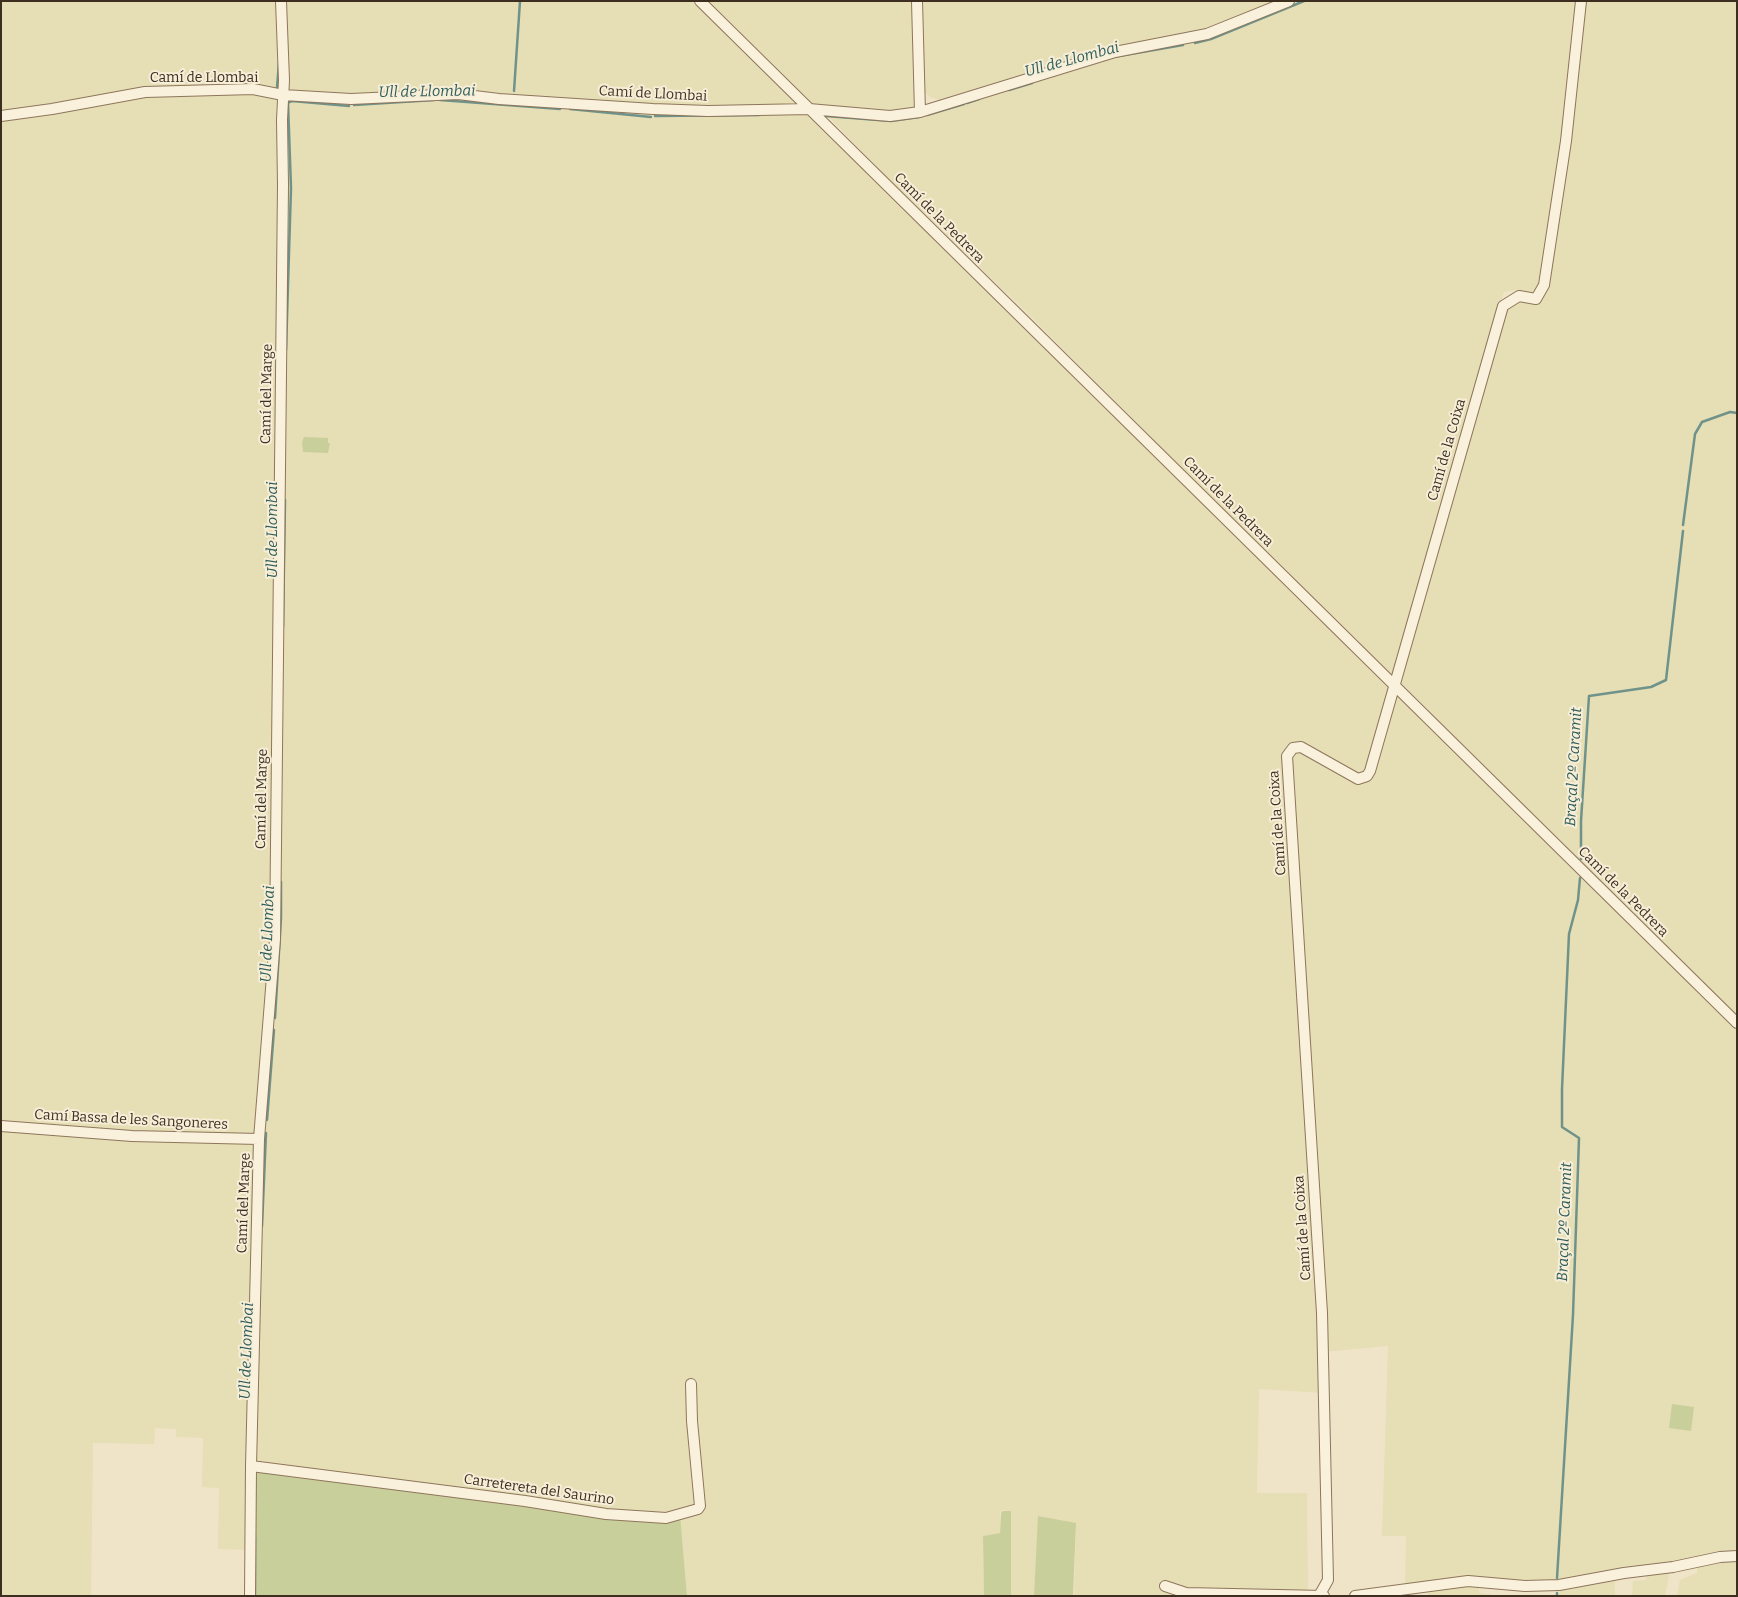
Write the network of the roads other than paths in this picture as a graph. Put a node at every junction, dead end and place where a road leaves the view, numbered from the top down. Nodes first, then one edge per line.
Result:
1 (281, 1) edge
2 (700, 1) edge
3 (917, 1) edge
4 (1290, 1) edge
5 (1580, 1) edge
6 (283, 95) junction
7 (809, 109) junction
8 (920, 112) junction
9 (1, 116) edge
10 (1394, 686) junction
11 (1737, 1023) edge
12 (1, 1126) edge
13 (259, 1140) junction
14 (691, 1384) dead end
15 (250, 1466) junction
16 (1737, 1556) edge
17 (1165, 1586) dead end
18 (250, 1596) edge
19 (1319, 1596) edge
20 (1324, 1596) edge
21 (1355, 1596) edge

1 - 6 street, Camí del Marge
2 - 7 street, Camí de la Pedrera
3 - 8 street
4 - 8 street, Camí de Llombai
5 - 10 street, Camí de la Coixa
6 - 7 street, Camí de Llombai
6 - 9 street, Camí de Llombai
6 - 13 street, Camí del Marge
7 - 8 street, Camí de Llombai
7 - 10 street, Camí de la Pedrera
10 - 11 street, Camí de la Pedrera
10 - 19 street, Camí de la Coixa
12 - 13 street, Camí Bassa de les Sangoneres
13 - 15 street, Camí del Marge
14 - 15 street, Carretereta del Saurino
15 - 18 street, Camí del Marge
16 - 21 street
17 - 19 street
19 - 20 street

